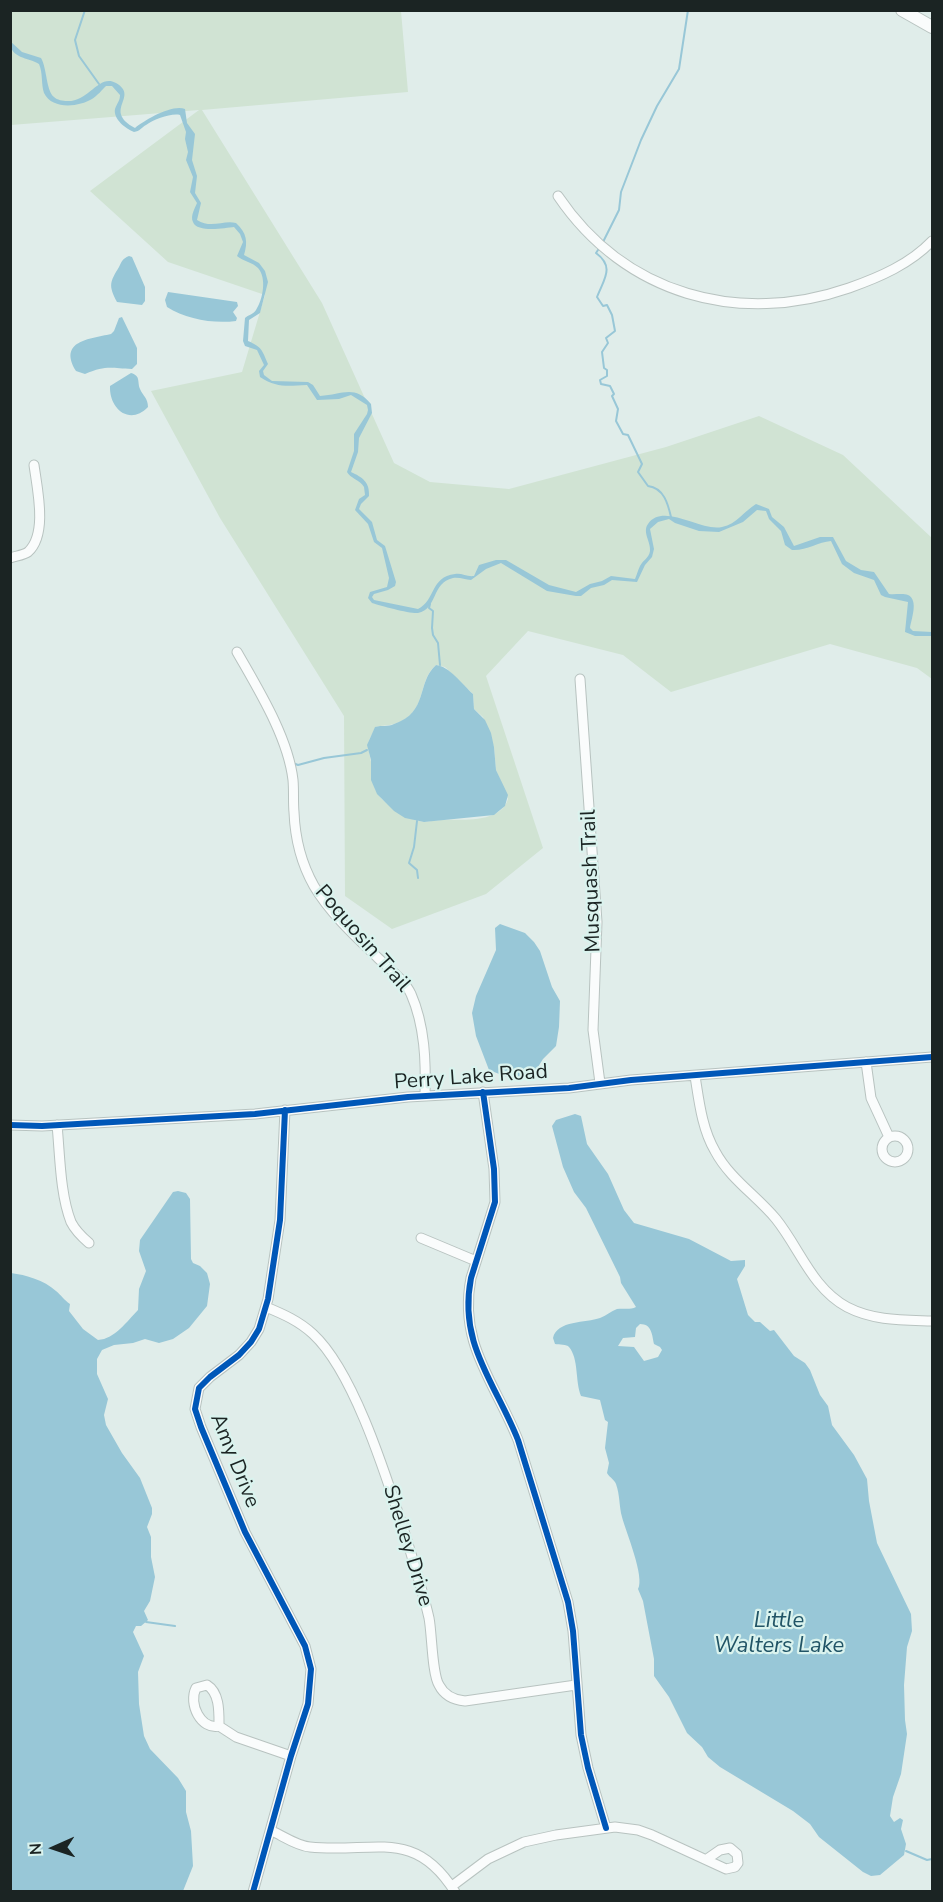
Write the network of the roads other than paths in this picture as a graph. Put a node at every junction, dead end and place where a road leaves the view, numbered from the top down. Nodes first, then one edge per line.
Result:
1 (902, 10) edge
2 (917, 14) edge
3 (933, 27) edge
4 (558, 196) dead end
5 (933, 241) edge
6 (34, 465) dead end
7 (10, 558) edge
8 (237, 652) dead end
9 (580, 679) dead end
10 (933, 1057) edge
11 (866, 1062) junction
12 (695, 1076) junction
13 (600, 1083) junction
14 (483, 1092) junction
15 (425, 1096) junction
16 (285, 1110) junction
17 (10, 1125) edge
18 (57, 1125) junction
19 (889, 1137) dead end
20 (421, 1238) dead end
21 (89, 1243) dead end
22 (476, 1261) junction
23 (266, 1307) junction
24 (933, 1321) edge
25 (576, 1685) junction
26 (219, 1726) dead end
27 (291, 1756) junction
28 (606, 1828) junction
29 (272, 1831) junction
30 (707, 1859) dead end
31 (256, 1888) edge
32 (453, 1889) edge

1 - 2 street
2 - 3 street
4 - 5 street
6 - 7 street
8 - 15 street, Poquosin Trail
9 - 13 street, Musquash Trail
10 - 11 street, Perry Lake Road
11 - 12 street, Perry Lake Road
11 - 19 street
12 - 13 street, Perry Lake Road
12 - 24 street
13 - 14 street, Perry Lake Road
14 - 15 street, Perry Lake Road
14 - 22 street
15 - 16 street, Perry Lake Road
16 - 18 street, Perry Lake Road
16 - 23 street, Amy Drive
17 - 18 street, Perry Lake Road
18 - 21 street
20 - 22 street
22 - 25 street
23 - 25 street, Shelley Drive
23 - 27 street, Amy Drive
25 - 28 street
26 - 27 street
27 - 29 street, Amy Drive
28 - 30 street
28 - 32 street
29 - 31 street, Amy Drive
29 - 32 street

